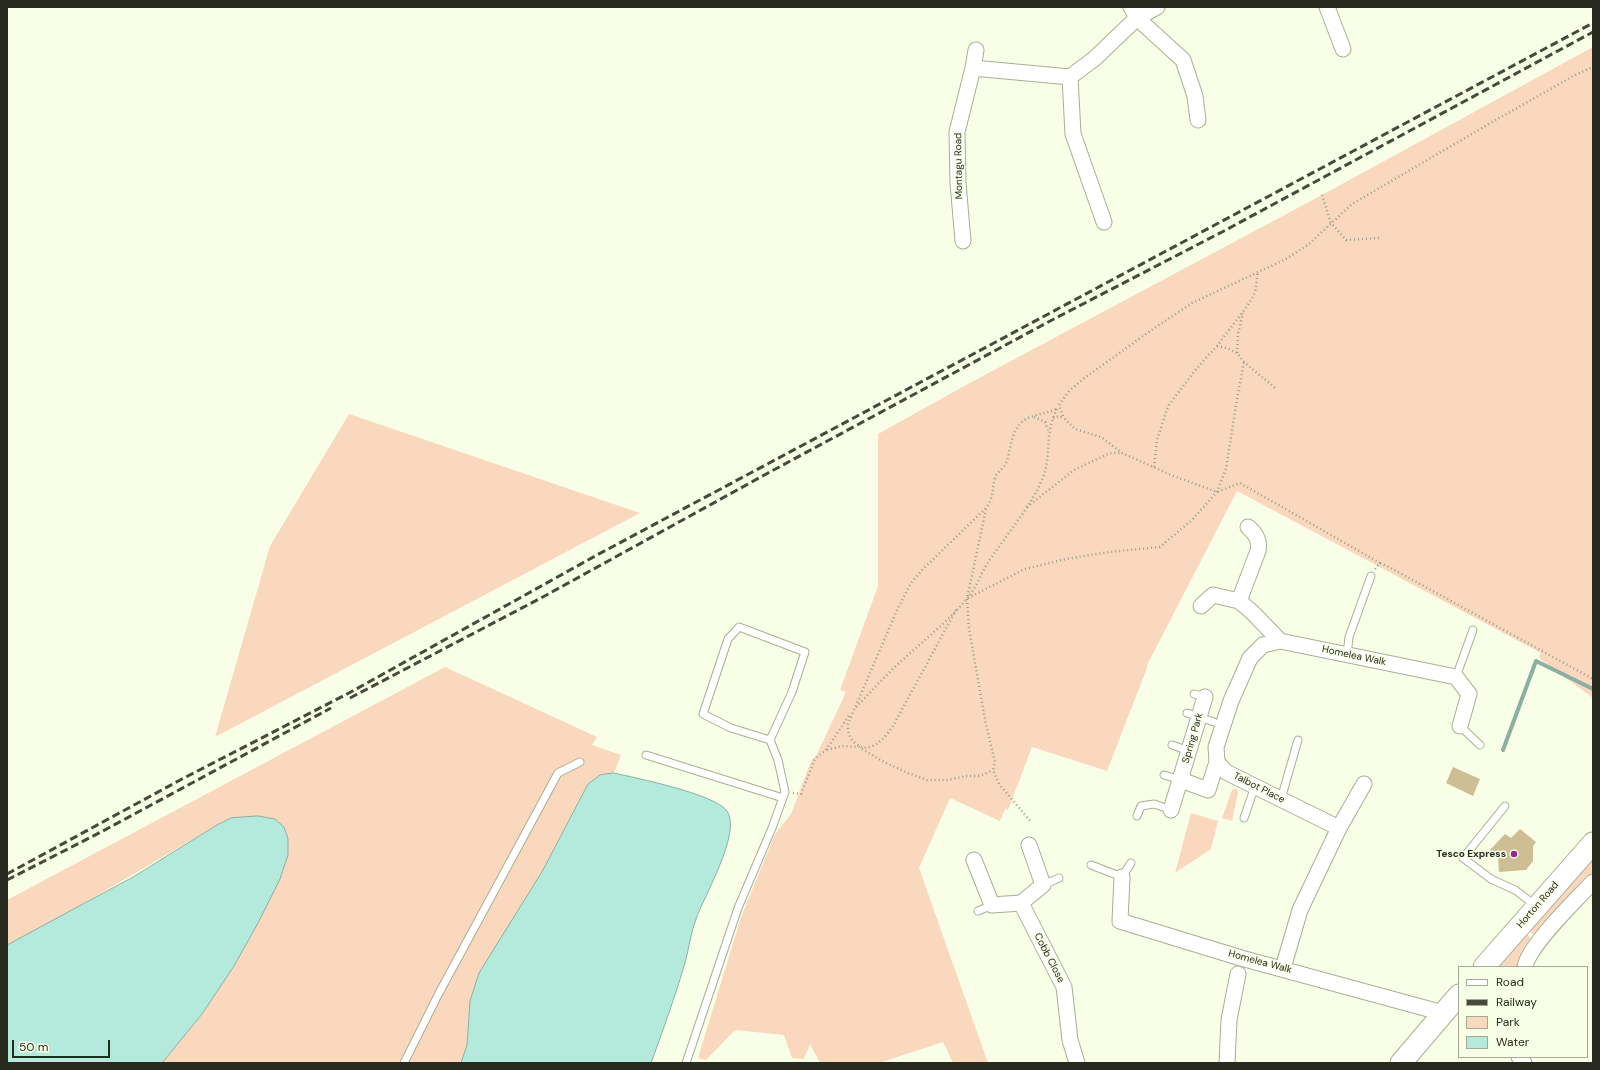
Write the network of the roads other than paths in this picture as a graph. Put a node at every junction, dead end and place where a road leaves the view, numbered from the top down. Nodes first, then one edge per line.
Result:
1 (1157, 7) edge
2 (1327, 7) edge
3 (1134, 13) edge
4 (1343, 49) dead end
5 (976, 50) dead end
6 (973, 68) junction
7 (1070, 77) junction
8 (1198, 120) dead end
9 (1104, 222) dead end
10 (963, 241) dead end
11 (1248, 527) dead end
12 (1371, 576) road end
13 (1239, 601) junction
14 (1201, 606) dead end
15 (1473, 630) dead end
16 (1280, 641) junction
17 (1347, 655) junction
18 (1456, 677) junction
19 (1199, 695) dead end
20 (1193, 715) junction
21 (1214, 722) dead end
22 (1460, 726) joint
23 (770, 740) junction
24 (1298, 740) dead end
25 (1480, 744) dead end
26 (1172, 745) dead end
27 (1189, 751) junction
28 (646, 755) dead end
29 (580, 762) dead end
30 (1217, 762) junction
31 (1164, 775) dead end
32 (1181, 780) junction
33 (1364, 784) dead end
34 (1255, 786) junction
35 (784, 795) junction
36 (1281, 799) junction
37 (1505, 806) dead end
38 (1173, 810) joint
39 (1137, 816) dead end
40 (1244, 818) dead end
41 (1340, 828) junction
42 (1593, 843) edge
43 (1029, 845) dead end
44 (974, 860) dead end
45 (1131, 863) dead end
46 (1091, 865) dead end
47 (1122, 877) junction
48 (1059, 878) dead end
49 (1593, 882) edge
50 (1043, 885) junction
51 (1020, 902) junction
52 (992, 905) junction
53 (1537, 906) junction
54 (978, 911) dead end
55 (1485, 966) edge
56 (1526, 966) edge
57 (1283, 968) junction
58 (1238, 974) dead end
59 (1458, 996) edge
60 (1443, 1013) junction
61 (404, 1063) edge
62 (686, 1063) edge
63 (1077, 1063) edge
64 (1227, 1063) edge
65 (1401, 1063) edge

1 - 3 street
2 - 4 street
3 - 7 street
3 - 8 street
5 - 6 street, Montagu Road
6 - 7 street
6 - 10 street, Montagu Road
7 - 9 street
11 - 13 street
12 - 17 lane
13 - 14 street
13 - 16 street
15 - 18 lane
16 - 17 street, Homelea Walk
16 - 30 street, Homelea Walk
17 - 18 street, Homelea Walk
18 - 22 street
19 - 20 street, Spring Park
20 - 21 lane
20 - 27 street, Spring Park
22 - 25 lane
23 - 23 lane
23 - 35 lane
24 - 36 lane
26 - 27 lane
27 - 32 street, Spring Park
28 - 35 lane
29 - 61 lane
30 - 32 street
30 - 34 street, Talbot Place
31 - 32 lane
32 - 38 street, Spring Park
33 - 41 street
34 - 36 street, Talbot Place
34 - 40 lane
35 - 62 lane
36 - 41 street, Talbot Place
37 - 53 lane
38 - 39 lane
41 - 57 street
42 - 53 main road, Horton Road
43 - 50 street
44 - 52 street
45 - 47 lane
46 - 47 lane
47 - 57 street, Homelea Walk
48 - 50 lane
49 - 56 street
50 - 51 street
51 - 52 street
51 - 63 street, Cobb Close
52 - 54 lane
53 - 55 main road, Horton Road
57 - 60 street, Homelea Walk
58 - 64 street
59 - 60 main road
60 - 65 main road

